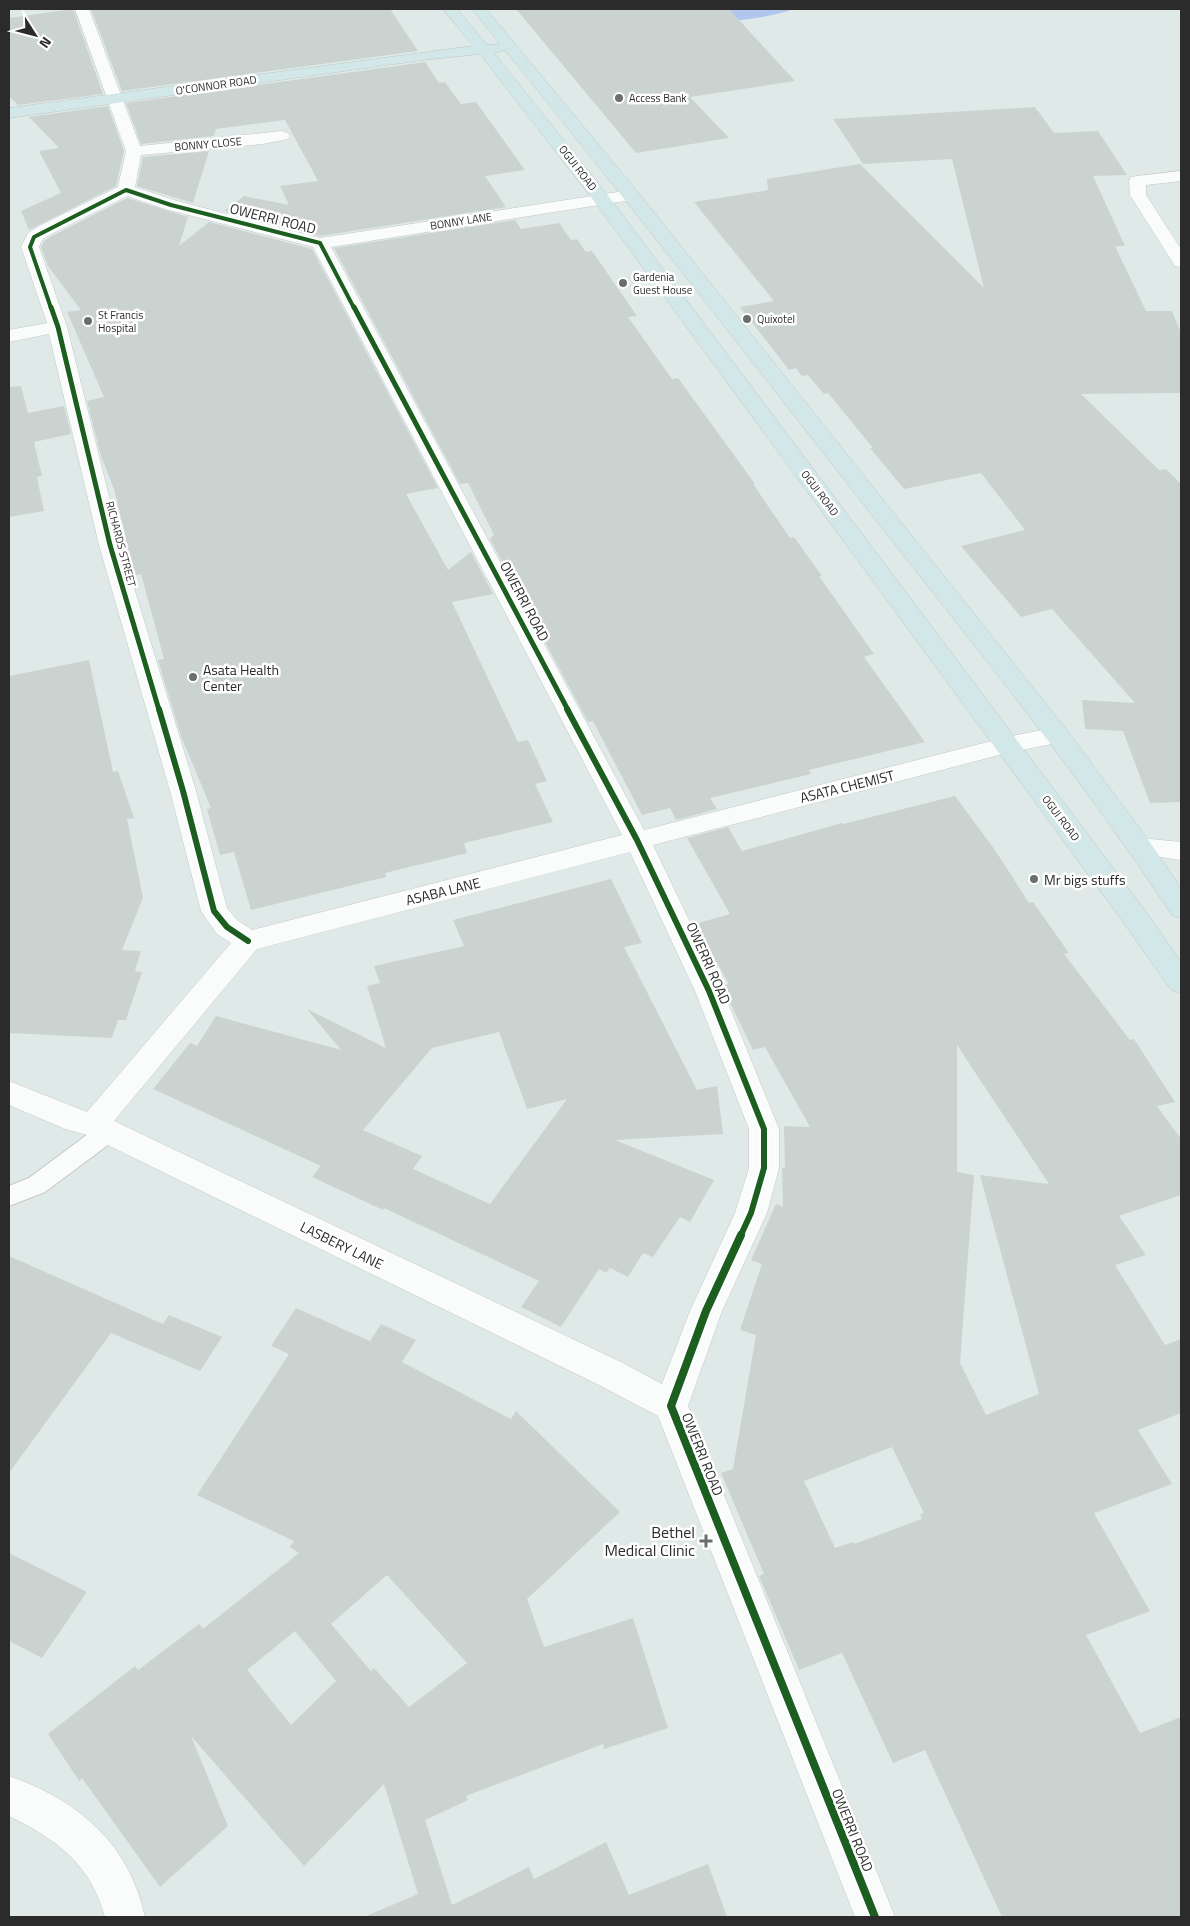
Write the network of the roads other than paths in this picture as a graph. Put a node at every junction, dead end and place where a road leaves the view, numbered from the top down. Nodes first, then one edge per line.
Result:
1 (82, 9) edge
2 (479, 9) edge
3 (454, 20) edge
4 (505, 40) junction
5 (478, 44) junction
6 (422, 48) junction
7 (499, 68) junction
8 (114, 92) junction
9 (9, 100) edge
10 (9, 113) edge
11 (282, 136) dead end
12 (134, 151) junction
13 (1181, 176) edge
14 (126, 190) junction
15 (631, 195) junction
16 (603, 201) junction
17 (320, 242) junction
18 (1181, 262) edge
19 (58, 327) junction
20 (9, 336) edge
21 (1056, 735) junction
22 (1007, 745) junction
23 (638, 840) junction
24 (1140, 847) junction
25 (1181, 852) edge
26 (1181, 908) edge
27 (248, 941) junction
28 (1181, 983) edge
29 (9, 1093) edge
30 (100, 1128) junction
31 (9, 1196) edge
32 (671, 1406) junction
33 (9, 1794) edge
34 (125, 1917) edge
35 (875, 1917) edge

1 - 8 street
2 - 4 main road, OGUI ROAD
3 - 5 main road, OGUI ROAD
4 - 5 main road
4 - 15 main road, OGUI ROAD
5 - 6 main road
5 - 7 main road, OGUI ROAD
6 - 7 main road
6 - 8 main road, O'CONNOR ROAD
7 - 16 main road, OGUI ROAD
8 - 9 main road, O'CONNOR ROAD
8 - 10 main road, O'CONNOR ROAD
8 - 12 street
11 - 12 street, BONNY CLOSE
12 - 14 street
13 - 18 street
14 - 17 street, OWERRI ROAD
14 - 19 street, RICHARDS STREET
15 - 16 street, BONNY LANE
15 - 21 main road, OGUI ROAD
16 - 17 street, BONNY LANE
16 - 22 main road, OGUI ROAD
17 - 23 street, OWERRI ROAD
19 - 20 street
19 - 27 street, RICHARDS STREET
21 - 22 street, ASATA CHEMIST
21 - 24 main road, OGUI ROAD
22 - 23 street, ASATA CHEMIST
22 - 28 main road, OGUI ROAD
23 - 27 street, ASABA LANE
23 - 32 street, OWERRI ROAD
24 - 25 street
24 - 26 main road, OGUI ROAD
27 - 30 street
29 - 30 street, LASBERY LANE
30 - 31 lane
30 - 32 street, LASBERY LANE
32 - 35 street, OWERRI ROAD
33 - 34 street

